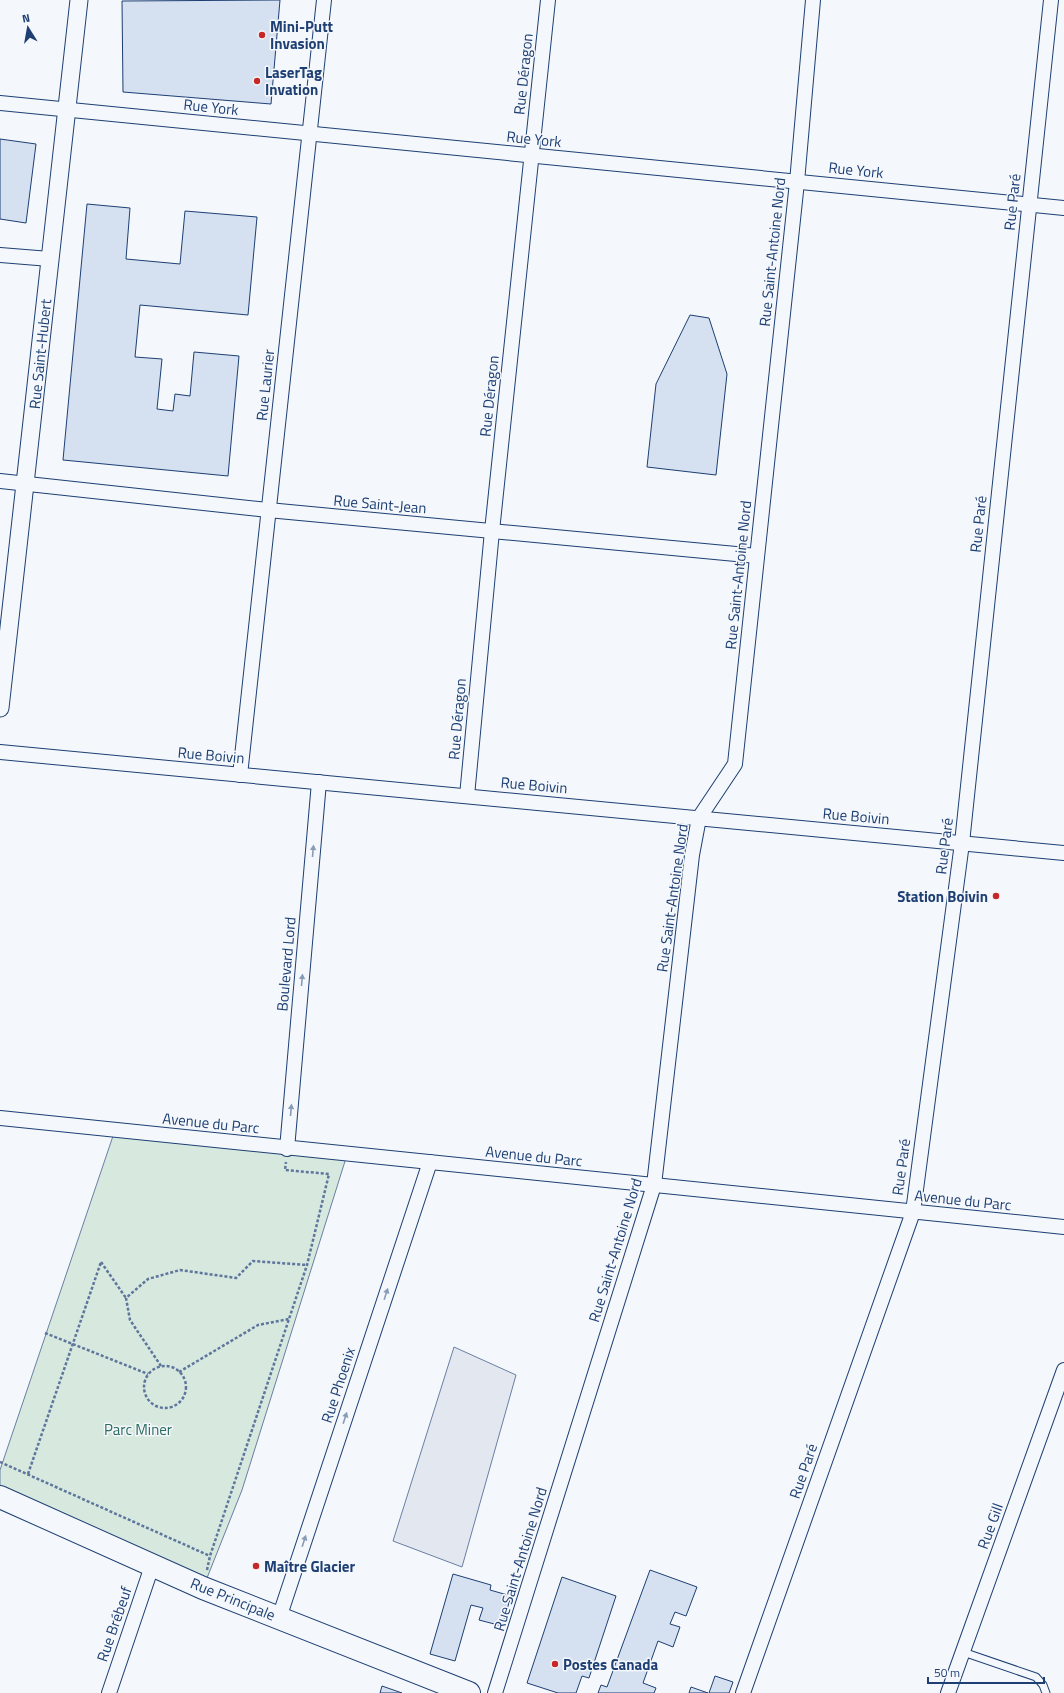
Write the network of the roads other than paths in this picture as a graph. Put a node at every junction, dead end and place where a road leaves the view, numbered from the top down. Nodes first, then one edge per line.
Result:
1 (79, 0) edge
2 (324, 0) edge
3 (548, 0) edge
4 (813, 0) edge
5 (1051, 0) edge
6 (0, 103) edge
7 (67, 110) junction
8 (309, 134) junction
9 (531, 156) junction
10 (797, 182) junction
11 (1028, 204) junction
12 (1064, 208) edge
13 (0, 255) edge
14 (50, 259) junction
15 (0, 481) edge
16 (25, 484) junction
17 (268, 510) junction
18 (492, 531) junction
19 (757, 556) junction
20 (0, 708) edge
21 (0, 752) edge
22 (240, 775) junction
23 (319, 782) junction
24 (467, 796) junction
25 (699, 818) junction
26 (962, 843) junction
27 (1064, 853) edge
28 (0, 1118) edge
29 (287, 1149) junction
30 (430, 1162) junction
31 (654, 1186) junction
32 (913, 1212) junction
33 (1064, 1227) edge
34 (1064, 1370) edge
35 (0, 1497) edge
36 (152, 1566) junction
37 (279, 1618) junction
38 (963, 1652) junction
39 (109, 1693) edge
40 (469, 1693) edge
41 (495, 1693) edge
42 (743, 1693) edge
43 (948, 1693) edge
44 (1046, 1693) edge

1 - 7 street, Rue Saint-Hubert
2 - 8 street, Rue Laurier
3 - 9 street, Rue Déragon
4 - 10 street, Rue Saint-Antoine Nord
5 - 11 street, Rue Paré
6 - 7 street, Rue York
7 - 8 street, Rue York
7 - 14 street, Rue Saint-Hubert
8 - 9 street, Rue York
8 - 17 street, Rue Laurier
9 - 10 street, Rue York
9 - 18 street, Rue Déragon
10 - 11 street, Rue York
10 - 19 street, Rue Saint-Antoine Nord
11 - 12 street, Rue York
11 - 26 street, Rue Paré
13 - 14 street
14 - 16 street, Rue Saint-Hubert
15 - 16 street, Rue Saint-Jean
16 - 17 street, Rue Saint-Jean
16 - 20 street, Rue Saint-Hubert
17 - 18 street, Rue Saint-Jean
17 - 22 street, Rue Laurier
18 - 19 street, Rue Saint-Jean
18 - 24 street, Rue Déragon
19 - 25 street, Rue Saint-Antoine Nord
21 - 22 street, Rue Boivin
22 - 23 street, Rue Boivin
23 - 24 street, Rue Boivin
29 -> 23 street, Boulevard Lord
24 - 25 street, Rue Boivin
25 - 26 street, Rue Boivin
25 - 31 street, Rue Saint-Antoine Nord
26 - 27 street, Rue Boivin
26 - 32 street, Rue Paré
28 - 29 street, Avenue du Parc
29 - 30 street, Avenue du Parc
30 - 31 street, Avenue du Parc
37 -> 30 street, Rue Phoenix
31 - 32 street, Avenue du Parc
31 - 41 street, Rue Saint-Antoine Nord
32 - 33 street, Avenue du Parc
32 - 42 street, Rue Paré
34 - 38 street, Rue Gill
35 - 36 main road, Rue Principale
36 - 37 main road, Rue Principale
36 - 39 street, Rue Brébeuf
37 - 40 main road, Rue Principale
38 - 43 street, Rue Gill
38 - 44 lane

